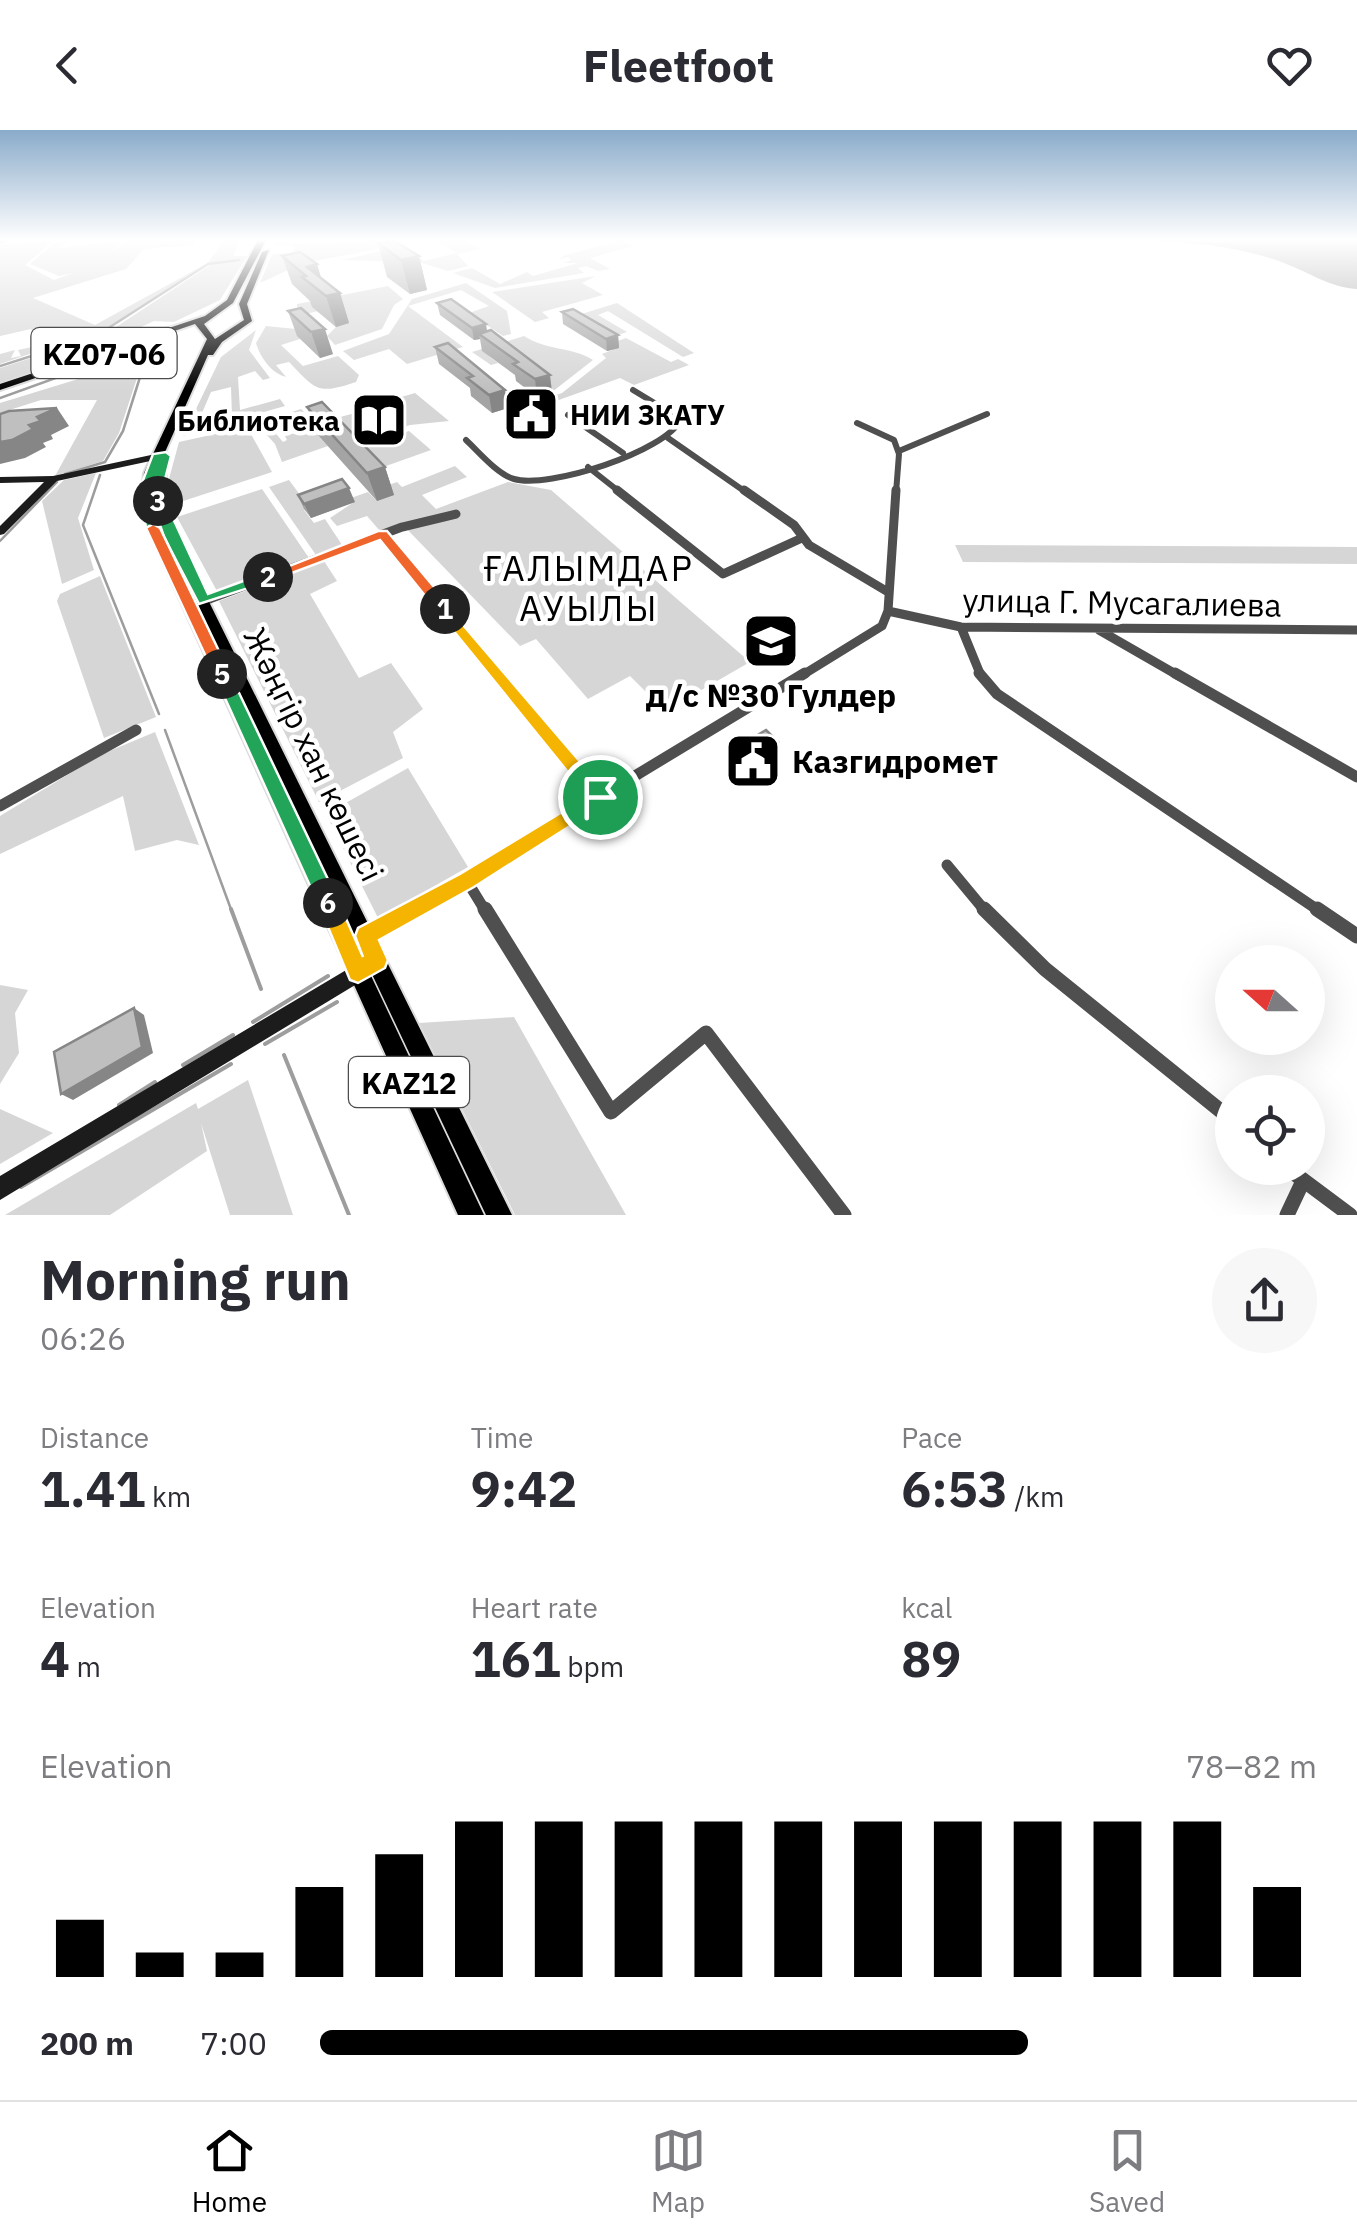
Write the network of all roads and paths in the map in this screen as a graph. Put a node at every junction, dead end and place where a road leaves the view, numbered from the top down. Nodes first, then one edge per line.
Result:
1 (235, 291) edge
2 (248, 291) edge
3 (247, 314) junction
4 (207, 317) junction
5 (240, 326) junction
6 (206, 330) junction
7 (0, 388) edge
8 (633, 390) dead end
9 (988, 414) dead end
10 (568, 416) dead end
11 (858, 423) dead end
12 (668, 438) junction
13 (466, 440) dead end
14 (899, 451) junction
15 (624, 453) junction
16 (161, 456) junction
17 (588, 467) junction
18 (53, 479) junction
19 (0, 480) edge
20 (456, 514) dead end
21 (0, 532) edge
22 (382, 534) junction
23 (802, 538) junction
24 (888, 592) junction
25 (197, 603) junction
26 (888, 610) junction
27 (1088, 626) junction
28 (961, 627) junction
29 (1357, 630) edge
30 (136, 730) dead end
31 (1357, 778) edge
32 (600, 797) junction
33 (0, 806) edge
34 (947, 865) dead end
35 (467, 881) junction
36 (1357, 936) edge
37 (357, 942) junction
38 (368, 966) junction
39 (1215, 1106) edge
40 (1301, 1185) edge
41 (1309, 1185) edge
42 (0, 1188) edge
43 (471, 1215) edge
44 (499, 1215) edge
45 (844, 1215) edge
46 (1287, 1215) edge
47 (1350, 1215) edge

1 - 4 main road
2 - 3 main road, Жәңгір хан көшесі / KAZ12
3 - 4 main road
3 - 5 main road, Жәңгір хан көшесі / KAZ12
4 - 6 main road, Жәңгір хан көшесі / KAZ12
4 - 7 main road, KZ07-06
5 - 6 main road
5 - 16 main road, Жәңгір хан көшесі / KAZ12
6 - 7 main road, KZ07-06
6 - 16 main road, Жәңгір хан көшесі / KAZ12
8 - 12 street
9 - 14 street
10 - 15 street
11 - 14 street
12 - 15 street
12 - 23 street
13 - 17 street
14 - 24 street
15 - 17 street
16 - 18 main road
16 - 25 main road, Жәңгір хан көшесі / KAZ12
17 - 23 street
18 - 19 main road
18 - 21 main road
20 - 22 street
22 - 25 street
22 - 32 street
23 - 24 street
24 - 26 street
25 - 37 main road, Жәңгір хан көшесі / KAZ12
26 - 28 street, улица Г. Мусагалиева
26 - 32 street
27 - 28 street, улица Г. Мусагалиева
27 - 29 street, улица Г. Мусагалиева
27 - 31 street
28 - 36 street
30 - 33 street
32 - 35 street
34 - 39 street
35 - 37 street
35 - 45 street
37 - 38 main road, Жәңгір хан көшесі / KAZ12
38 - 42 main road
38 - 43 main road, Жәңгір хан көшесі / KAZ12
38 - 44 main road, Жәңгір хан көшесі / KAZ12
40 - 46 street
41 - 47 street

